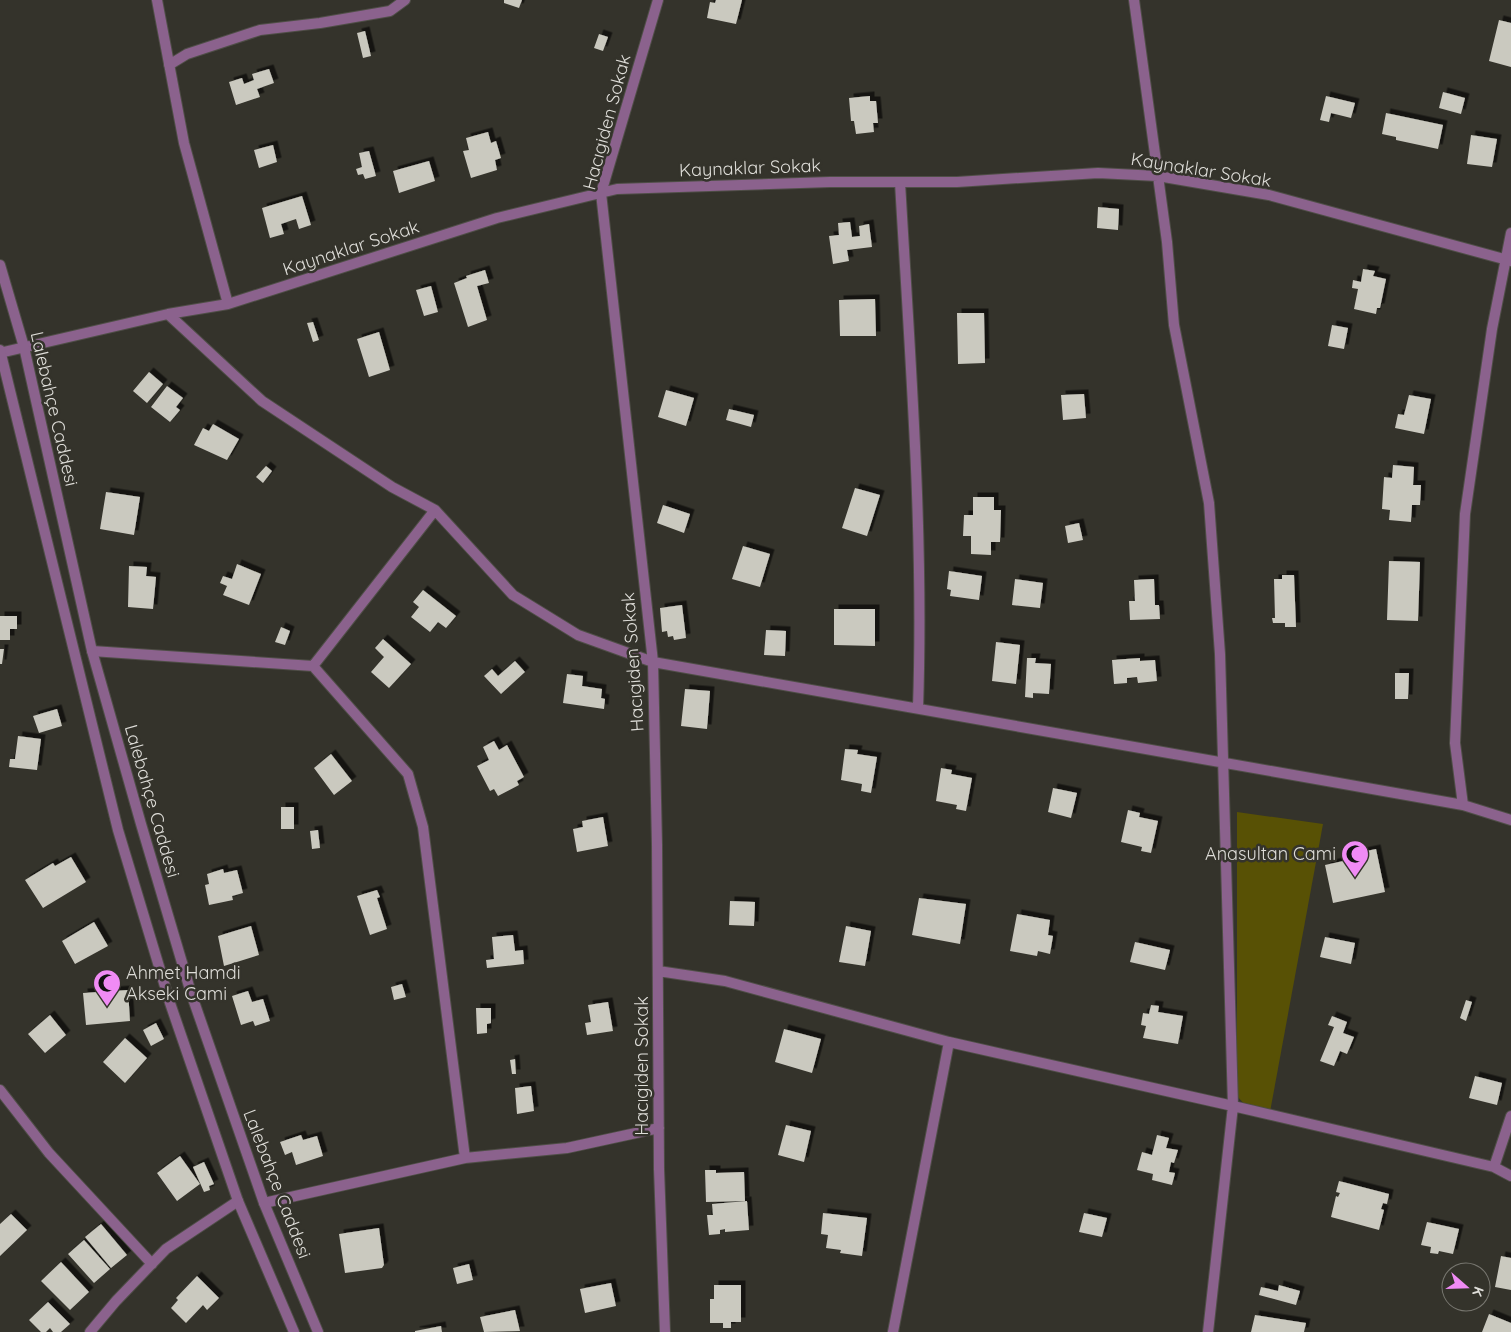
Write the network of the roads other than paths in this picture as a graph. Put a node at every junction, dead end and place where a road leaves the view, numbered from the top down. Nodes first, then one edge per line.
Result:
1 (157, 0) edge
2 (405, 0) edge
3 (658, 0) edge
4 (1134, 0) edge
5 (169, 65) junction
6 (1158, 176) junction
7 (900, 182) junction
8 (601, 193) junction
9 (1511, 234) edge
10 (1509, 260) edge
11 (0, 265) edge
12 (228, 304) junction
13 (168, 314) junction
14 (24, 347) junction
15 (0, 352) edge
16 (435, 510) junction
17 (92, 651) junction
18 (652, 662) junction
19 (313, 666) junction
20 (918, 708) junction
21 (1223, 761) junction
22 (1463, 805) junction
23 (1511, 820) edge
24 (658, 971) junction
25 (949, 1042) junction
26 (0, 1090) edge
27 (1234, 1106) junction
28 (1511, 1116) edge
29 (659, 1128) junction
30 (465, 1158) junction
31 (1494, 1167) junction
32 (1511, 1176) edge
33 (238, 1201) junction
34 (264, 1203) junction
35 (152, 1264) junction
36 (90, 1332) edge
37 (294, 1332) edge
38 (318, 1332) edge
39 (665, 1332) edge
40 (893, 1332) edge
41 (1208, 1332) edge

1 - 5 street
2 - 5 street
3 - 8 street, Hacıgiden Sokak
4 - 6 street
5 - 12 street
6 - 7 street, Kaynaklar Sokak
6 - 10 street, Kaynaklar Sokak
6 - 21 street
7 - 8 street, Kaynaklar Sokak
7 - 20 street
8 - 12 street, Kaynaklar Sokak
8 - 18 street, Hacıgiden Sokak
9 - 10 street
10 - 22 street
11 - 14 street, Lalebahçe Caddesi
12 - 13 street, Kaynaklar Sokak
13 - 14 street, Kaynaklar Sokak
13 - 16 street
14 - 15 street, Kaynaklar Sokak
14 - 17 street, Lalebahçe Caddesi
15 - 33 street, Lalebahçe Caddesi
16 - 18 street
16 - 19 street
17 - 19 street
17 - 34 street, Lalebahçe Caddesi
18 - 20 street
18 - 24 street, Hacıgiden Sokak
19 - 30 street
20 - 21 street
21 - 22 street
21 - 27 street
22 - 23 street
24 - 25 street
24 - 29 street, Hacıgiden Sokak
25 - 27 street
25 - 40 street
26 - 35 street
27 - 31 street
27 - 41 street
28 - 31 street
29 - 30 street
29 - 39 street, Hacıgiden Sokak
30 - 34 street
31 - 32 street
33 - 35 street
33 - 37 street, Lalebahçe Caddesi
34 - 38 street, Lalebahçe Caddesi
35 - 36 street

